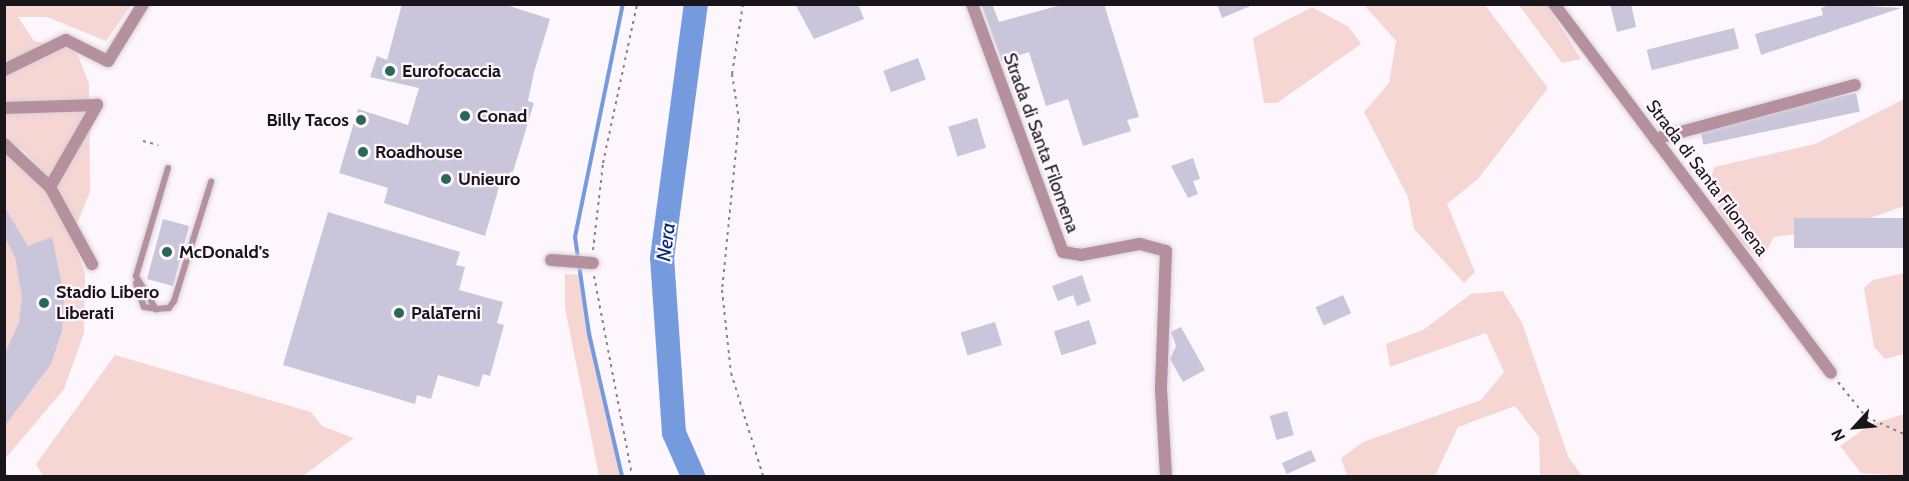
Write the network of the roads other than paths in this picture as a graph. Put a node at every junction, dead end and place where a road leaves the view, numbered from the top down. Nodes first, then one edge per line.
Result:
1 (143, 4) edge
2 (972, 4) edge
3 (1554, 4) edge
4 (4, 70) edge
5 (1855, 85) dead end
6 (4, 108) edge
7 (1655, 139) junction
8 (4, 144) edge
9 (168, 168) dead end
10 (210, 182) dead end
11 (50, 187) junction
12 (551, 260) dead end
13 (593, 263) road end
14 (92, 264) dead end
15 (1831, 373) road end
16 (1166, 477) edge

1 - 4 street
2 - 16 street, Strada di Santa Filomena
3 - 7 street, Strada di Santa Filomena
5 - 7 street
6 - 11 street
7 - 15 street, Strada di Santa Filomena
8 - 11 street
9 - 10 lane
11 - 14 street
12 - 13 street

